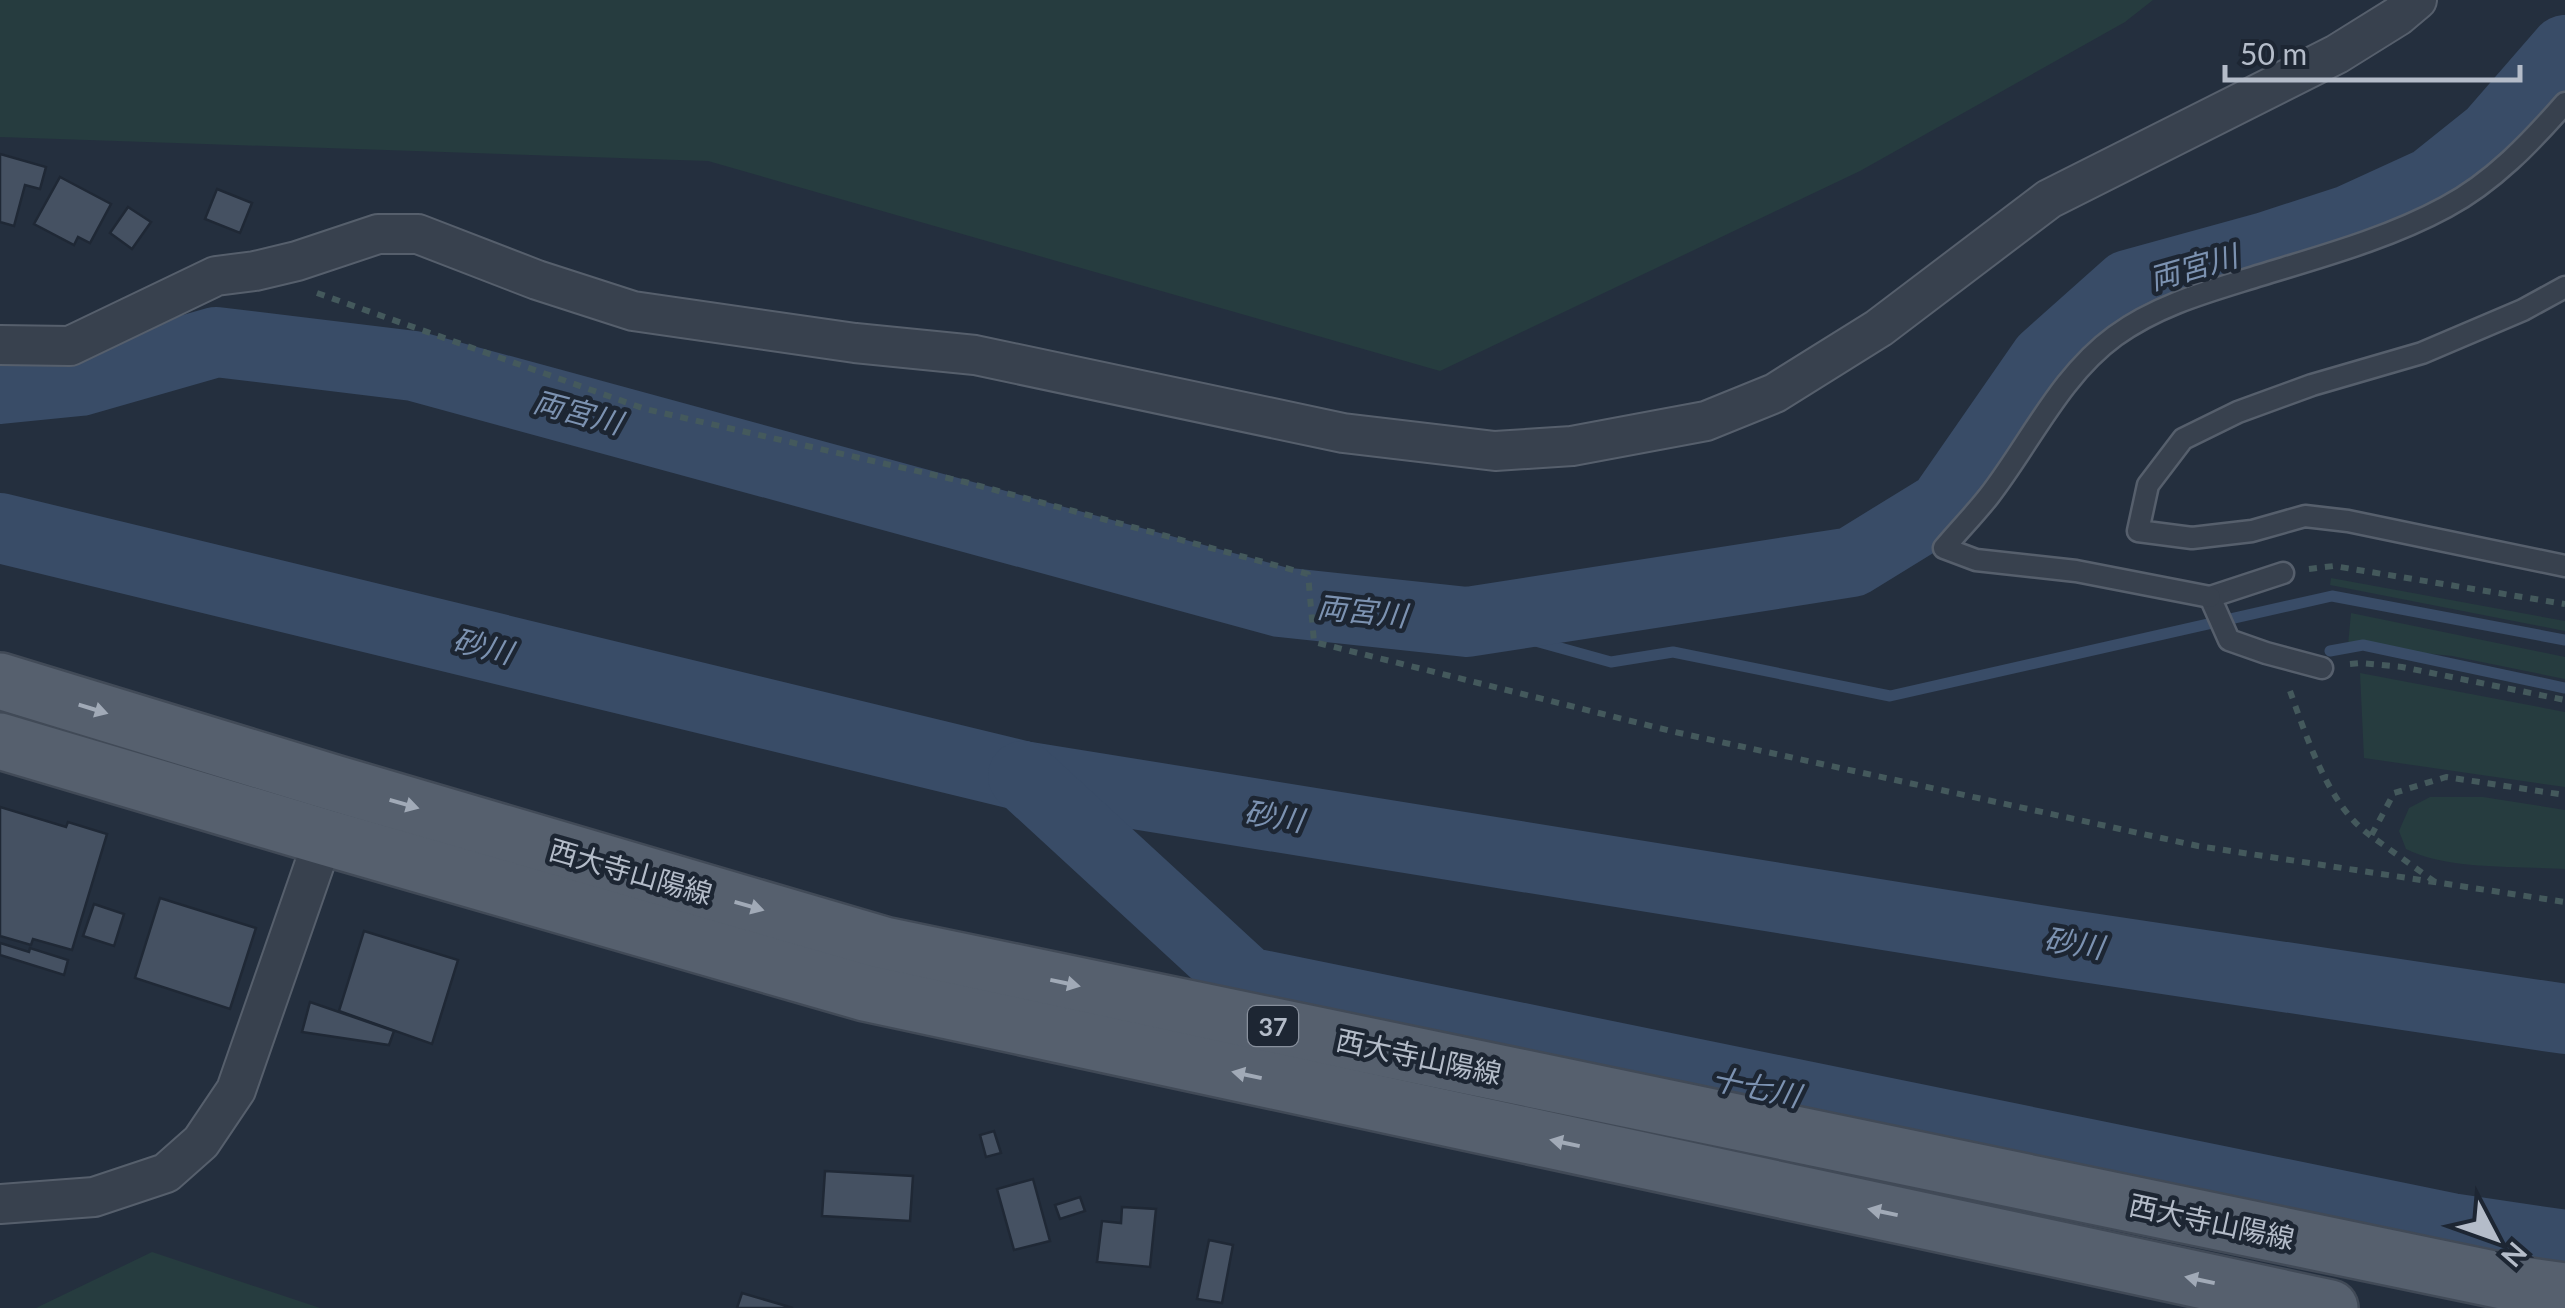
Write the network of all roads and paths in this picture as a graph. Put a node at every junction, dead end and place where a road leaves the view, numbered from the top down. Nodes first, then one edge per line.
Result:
1 (2418, 0) edge
2 (2565, 103) edge
3 (255, 271) junction
4 (2565, 286) edge
5 (0, 345) edge
6 (2565, 566) edge
7 (2282, 573) joint
8 (2210, 597) junction
9 (2565, 604) edge
10 (2278, 656) junction
11 (2322, 668) joint
12 (0, 680) edge
13 (2565, 700) edge
14 (0, 741) edge
15 (334, 783) junction
16 (2565, 795) edge
17 (2370, 836) junction
18 (324, 838) junction
19 (2436, 883) junction
20 (2565, 902) edge
21 (0, 1204) edge
22 (2565, 1291) edge
23 (2330, 1308) edge

1 - 3 street
2 - 8 lane
3 - 5 street
3 - 19 path
4 - 6 lane
7 - 8 lane
7 - 9 path
8 - 10 lane
10 - 11 lane
10 - 17 path
11 - 13 path
12 -> 15 main road, 西大寺山陽線 / 37
14 - 18 main road, 西大寺山陽線 / 37
15 - 18 street
15 -> 22 main road, 西大寺山陽線 / 37
16 - 17 path
17 - 19 path
18 - 21 street
23 -> 18 main road, 西大寺山陽線 / 37
19 - 20 path

